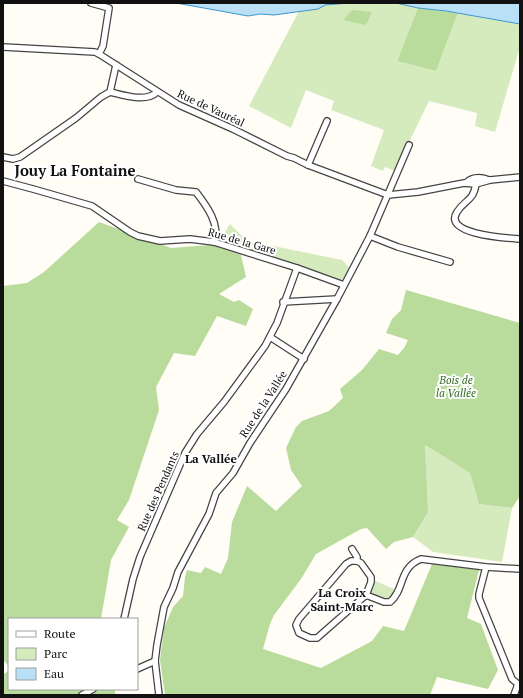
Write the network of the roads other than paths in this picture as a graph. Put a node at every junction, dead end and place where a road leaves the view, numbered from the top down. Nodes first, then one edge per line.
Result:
1 (91, 3) edge
2 (3, 47) edge
3 (99, 54) junction
4 (116, 65) junction
5 (110, 92) junction
6 (157, 92) junction
7 (327, 121) dead end
8 (409, 145) dead end
9 (3, 157) edge
10 (308, 164) junction
11 (520, 177) edge
12 (138, 179) dead end
13 (490, 180) junction
14 (3, 181) edge
15 (466, 183) junction
16 (476, 184) junction
17 (388, 195) junction
18 (370, 236) junction
19 (520, 239) edge
20 (214, 242) junction
21 (450, 262) dead end
22 (297, 268) junction
23 (344, 285) junction
24 (337, 299) junction
25 (283, 302) junction
26 (270, 337) junction
27 (304, 359) junction
28 (352, 549) dead end
29 (357, 561) junction
30 (486, 566) junction
31 (520, 569) edge
32 (366, 594) junction
33 (124, 618) edge
34 (155, 661) junction
35 (138, 669) edge
36 (91, 690) edge
37 (82, 695) edge
38 (159, 695) edge
39 (514, 695) edge

1 - 3 street
2 - 3 street, Rue de Vauréal
3 - 4 street, Rue de Vauréal
4 - 5 street
4 - 6 street, Rue de Vauréal
5 - 6 street
5 - 9 street
6 - 10 street, Rue de Vauréal
7 - 10 street
8 - 17 street, Rue de la Vallée
10 - 17 street, Rue de Vauréal
11 - 13 street
12 - 20 street
13 - 15 street
13 - 16 street
14 - 20 street, Rue de la Gare
15 - 16 street
15 - 17 street
16 - 19 street
17 - 18 street, Rue de la Vallée
18 - 21 street
18 - 23 street, Rue de la Vallée
20 - 22 street, Rue de la Gare
22 - 23 street, Rue de la Gare
22 - 25 street, Rue des Pendants
23 - 24 street, Rue de la Vallée
24 - 25 street
24 - 27 street, Rue de la Vallée
25 - 26 street, Rue des Pendants
26 - 27 street
26 - 33 street, Rue des Pendants
27 - 34 street, Rue de la Vallée
28 - 29 street
29 - 32 street
29 - 32 street
30 - 31 street
30 - 32 street
30 - 39 street
34 - 35 street
34 - 38 street, Rue de la Vallée
36 - 37 street

